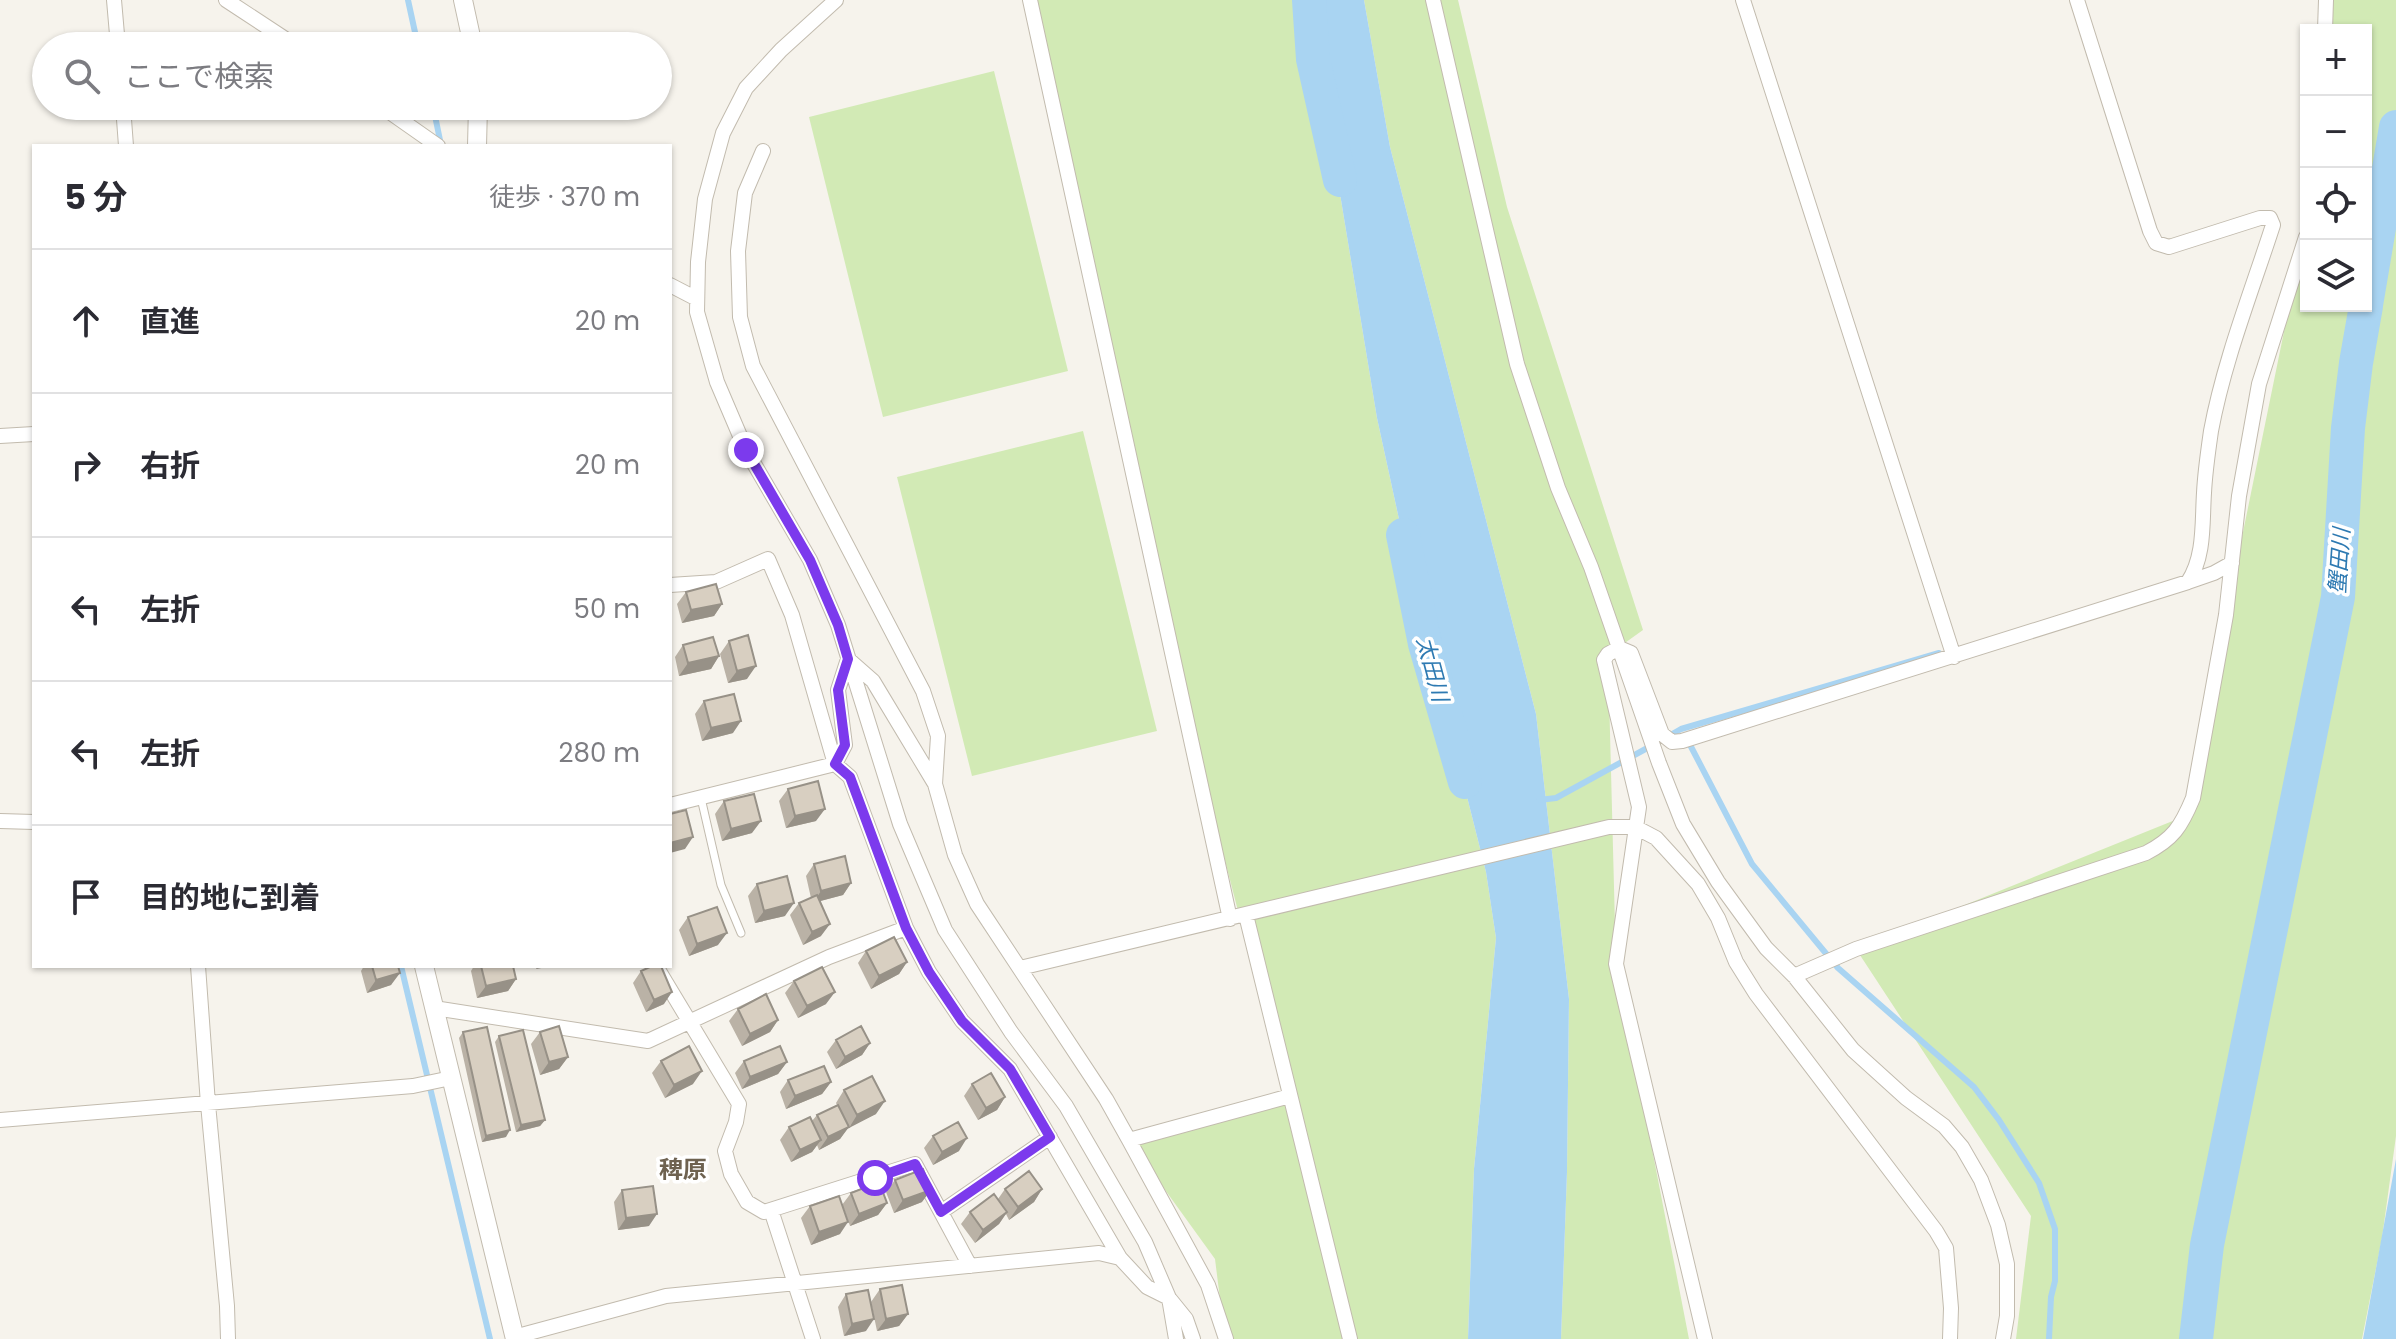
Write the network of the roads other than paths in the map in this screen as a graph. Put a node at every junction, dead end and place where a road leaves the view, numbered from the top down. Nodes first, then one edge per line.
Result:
1 (114, 0) edge
2 (226, 0) edge
3 (463, 0) edge
4 (836, 0) edge
5 (1030, 0) edge
6 (1433, 0) edge
7 (1743, 0) edge
8 (2077, 0) edge
9 (2326, 0) edge
10 (2325, 24) edge
11 (117, 32) edge
12 (275, 32) edge
13 (470, 32) edge
14 (124, 120) edge
15 (401, 120) edge
16 (478, 120) edge
17 (126, 144) edge
18 (435, 144) edge
19 (477, 144) edge
20 (763, 151) dead end
21 (2305, 240) edge
22 (672, 286) edge
23 (697, 299) junction
24 (32, 434) edge
25 (0, 436) edge
26 (2232, 563) junction
27 (2188, 582) junction
28 (672, 585) edge
29 (1619, 648) junction
30 (1954, 657) junction
31 (848, 659) junction
32 (835, 764) junction
33 (935, 784) junction
34 (701, 798) junction
35 (672, 805) edge
36 (0, 821) edge
37 (32, 822) edge
38 (1635, 827) junction
39 (1253, 914) junction
40 (1230, 919) junction
41 (906, 928) junction
42 (741, 933) dead end
43 (198, 968) edge
44 (424, 968) edge
45 (657, 968) edge
46 (1020, 968) junction
47 (1794, 976) junction
48 (434, 1008) junction
49 (690, 1023) junction
50 (451, 1078) junction
51 (1290, 1096) junction
52 (208, 1104) junction
53 (0, 1120) edge
54 (1050, 1137) junction
55 (1129, 1140) junction
56 (771, 1210) junction
57 (941, 1212) junction
58 (1120, 1258) junction
59 (970, 1266) junction
60 (795, 1284) junction
61 (1169, 1298) junction
62 (514, 1338) edge
63 (228, 1339) edge
64 (813, 1339) edge
65 (1176, 1339) edge
66 (1193, 1339) edge
67 (1226, 1339) edge
68 (1350, 1339) edge
69 (1705, 1339) edge
70 (1950, 1339) edge
71 (2003, 1339) edge

1 - 11 street
2 - 12 street
3 - 13 street
4 - 23 street
5 - 40 street
6 - 29 street
7 - 30 street
8 - 27 street
9 - 10 street
14 - 17 street
15 - 18 street
16 - 19 street
20 - 33 street
21 - 26 street
22 - 23 street
23 - 31 street
24 - 25 street
26 - 27 street
26 - 47 street
27 - 30 street
28 - 32 street
29 - 30 street
29 - 38 street
29 - 47 street
31 - 32 street
31 - 33 street
31 - 61 street
32 - 34 street
32 - 41 street
33 - 46 street
34 - 35 street
34 - 42 lane
36 - 37 street
38 - 39 street
38 - 69 street
38 - 70 street
39 - 40 street
39 - 51 street
40 - 46 street
41 - 49 street
41 - 54 street
43 - 52 street
44 - 48 street
45 - 49 street
46 - 55 street
47 - 71 street
48 - 49 street
48 - 50 street
49 - 56 street
50 - 52 street
50 - 62 street
51 - 55 street
51 - 68 street
52 - 53 street
52 - 63 street
54 - 57 street
54 - 58 street
55 - 67 street
56 - 57 street
56 - 60 street
57 - 59 street
58 - 59 street
58 - 61 street
59 - 60 street
60 - 62 street
60 - 64 street
61 - 65 street
61 - 66 street

